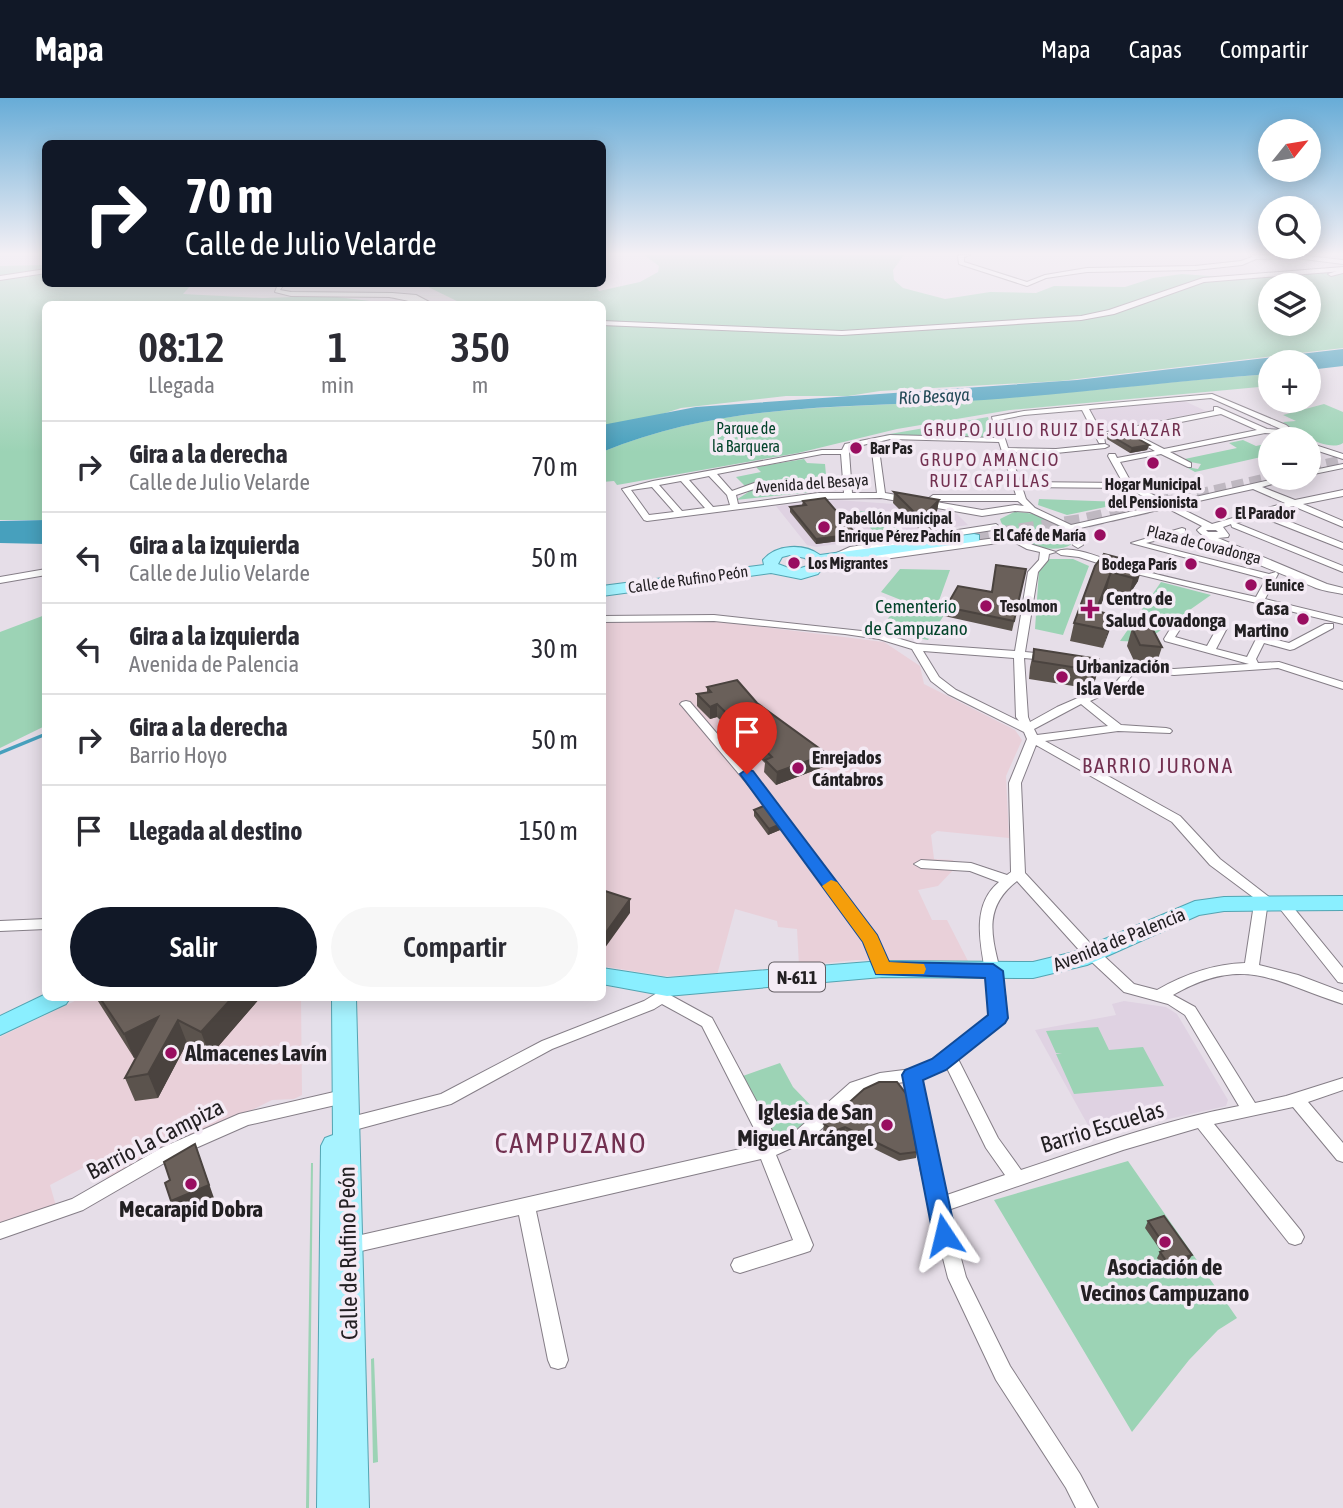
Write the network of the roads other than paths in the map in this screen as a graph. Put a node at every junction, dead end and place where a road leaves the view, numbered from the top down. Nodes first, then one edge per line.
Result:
1 (1038, 321) edge
2 (606, 323) edge
3 (1194, 397) junction
4 (1085, 408) junction
5 (1223, 411) junction
6 (1260, 427) edge
7 (1283, 427) edge
8 (1124, 431) junction
9 (1258, 432) edge
10 (1242, 436) joint
11 (874, 440) junction
12 (1000, 440) junction
13 (1102, 441) junction
14 (1321, 449) edge
15 (1004, 450) junction
16 (1163, 452) junction
17 (845, 456) junction
18 (1340, 456) edge
19 (1130, 458) junction
20 (1115, 461) junction
21 (1188, 465) dead end
22 (1343, 466) edge
23 (1321, 471) edge
24 (711, 473) junction
25 (683, 478) junction
26 (653, 483) junction
27 (760, 484) dead end
28 (1017, 484) junction
29 (1258, 485) edge
30 (1129, 486) junction
31 (1253, 486) junction
32 (1343, 493) edge
33 (731, 494) junction
34 (848, 494) junction
35 (881, 495) junction
36 (1326, 497) junction
37 (1022, 499) junction
38 (923, 500) junction
39 (1290, 504) junction
40 (1343, 504) edge
41 (734, 505) junction
42 (1166, 506) junction
43 (710, 509) junction
44 (1015, 509) junction
45 (1032, 510) junction
46 (970, 512) junction
47 (1000, 512) junction
48 (679, 513) junction
49 (1260, 513) junction
50 (1237, 523) junction
51 (995, 524) junction
52 (1343, 524) edge
53 (1070, 528) junction
54 (1207, 529) junction
55 (1182, 531) dead end
56 (1224, 534) junction
57 (974, 538) tunnel mouth
58 (1010, 539) junction
59 (1078, 545) junction
60 (1343, 546) edge
61 (1235, 550) junction
62 (1045, 551) junction
63 (1061, 552) junction
64 (1091, 557) junction
65 (825, 559) junction
66 (1265, 562) junction
67 (771, 565) junction
68 (1343, 569) edge
69 (42, 573) edge
70 (1272, 575) junction
71 (0, 580) edge
72 (1323, 586) junction
73 (606, 588) edge
74 (1343, 591) edge
75 (1259, 601) junction
76 (606, 619) edge
77 (1181, 620) dead end
78 (1343, 621) edge
79 (1329, 626) dead end
80 (1222, 628) dead end
81 (916, 647) junction
82 (1210, 650) junction
83 (1019, 655) junction
84 (1063, 660) edge
85 (1250, 661) junction
86 (1076, 662) edge
87 (1263, 664) junction
88 (1126, 668) junction
89 (1343, 686) edge
90 (1082, 700) junction
91 (686, 704) dead end
92 (1118, 728) junction
93 (1166, 732) dead end
94 (1029, 734) junction
95 (921, 864) dead end
96 (1012, 877) junction
97 (1272, 904) junction
98 (1343, 904) edge
99 (42, 925) edge
100 (0, 926) edge
101 (1092, 954) junction
102 (1252, 967) junction
103 (882, 969) junction
104 (993, 971) junction
105 (606, 977) edge
106 (1343, 978) edge
107 (665, 992) junction
108 (1157, 997) junction
109 (1343, 998) edge
110 (52, 1001) edge
111 (333, 1001) edge
112 (344, 1001) edge
113 (0, 1026) edge
114 (949, 1056) junction
115 (912, 1075) junction
116 (1343, 1084) edge
117 (334, 1099) junction
118 (1296, 1100) junction
119 (1250, 1109) junction
120 (1201, 1120) junction
121 (347, 1125) junction
122 (770, 1150) junction
123 (1343, 1155) edge
124 (1017, 1178) junction
125 (939, 1205) junction
126 (526, 1206) junction
127 (0, 1231) edge
128 (1295, 1237) dead end
129 (348, 1246) junction
130 (740, 1265) dead end
131 (558, 1360) dead end
132 (334, 1508) edge
133 (352, 1508) edge
134 (1087, 1508) edge

1 - 2 street
3 - 4 street
3 - 5 street
3 - 7 street
4 - 12 street
4 - 13 street
5 - 6 street
5 - 8 street
8 - 13 street
8 - 16 street
9 - 10 street
10 - 16 street
11 - 12 street
11 - 17 street
11 - 35 street
12 - 15 street
13 - 15 street
13 - 19 street
13 - 20 street
14 - 18 street
15 - 28 street
16 - 19 street
16 - 21 street
17 - 24 street
17 - 34 street
19 - 20 street
20 - 30 street
22 - 23 street
24 - 25 street
24 - 33 street
25 - 26 street
25 - 43 street
26 - 48 street
26 - 48 street, Avenida del Besaya
27 - 33 street
28 - 30 street
28 - 37 street
29 - 31 street
30 - 42 street
31 - 39 street
31 - 42 street
32 - 36 street
33 - 41 street
34 - 35 street, Avenida del Besaya
34 - 41 street, Avenida del Besaya
35 - 38 street, Avenida del Besaya
36 - 39 street
36 - 40 street
37 - 38 street, Avenida del Besaya
37 - 44 street
37 - 45 street
38 - 46 street
39 - 49 street
39 - 52 street
41 - 43 street, Avenida del Besaya
42 - 53 street
42 - 54 street
43 - 48 street, Avenida del Besaya
44 - 45 street
44 - 47 street
45 - 53 street
46 - 47 street
46 - 51 street
47 - 51 street
49 - 50 street
49 - 60 street
50 - 54 street
50 - 56 street
50 - 68 street
51 - 58 street
51 - 65 street
53 - 59 street
54 - 56 street, Plaza de Covadonga
54 - 61 street, Plaza de Covadonga
55 - 70 street, Plaza de Covadonga
56 - 61 street, Plaza de Covadonga
57 - 65 main road
58 - 62 street
58 - 65 street
59 - 63 street
59 - 64 street
61 - 66 street, Plaza de Covadonga
62 - 63 street
62 - 83 street
63 - 64 street
64 - 75 street
65 - 67 main road
65 - 67 main road
66 - 70 street, Plaza de Covadonga
66 - 72 street, Plaza de Covadonga
67 - 73 main road, Calle de Rufino Peón
69 - 71 street
70 - 72 street, Plaza de Covadonga
70 - 75 street, Plaza de Covadonga
72 - 74 street, Plaza de Covadonga
75 - 78 street
76 - 81 street
77 - 82 street
79 - 85 street
80 - 82 street
81 - 83 street
81 - 94 street
82 - 85 street
83 - 84 street
83 - 94 street
85 - 87 street
86 - 88 street
87 - 88 street
87 - 89 street
88 - 90 street
90 - 92 street
90 - 94 street
91 - 103 street
92 - 93 street
92 - 94 street
94 - 96 street
94 - 97 street
95 - 96 street
96 - 101 street
96 - 104 street
97 - 98 highway, Avenida de Palencia / N-611
97 - 101 highway, Avenida de Palencia / N-611
97 - 102 street
97 - 106 street
99 - 100 street
101 - 104 highway, Avenida de Palencia / N-611
101 - 108 street
102 - 108 street
102 - 109 street
103 - 104 highway, Avenida de Palencia / N-611
103 - 107 highway, Avenida de Palencia / N-611
104 - 114 street
105 - 107 highway, Avenida de Palencia / N-611
107 - 121 street
107 - 122 street
108 - 119 street
110 - 113 highway
111 - 117 main road, Calle de Rufino Peón
112 - 121 main road, Calle de Rufino Peón
114 - 115 street
114 - 124 street
115 - 122 street
115 - 125 street
116 - 118 street, Barrio Escuelas
117 - 127 street, Barrio La Campiza
117 - 132 main road, Calle de Rufino Peón
118 - 119 street, Barrio Escuelas
118 - 123 street
119 - 120 street, Barrio Escuelas
120 - 124 street, Barrio Escuelas
120 - 128 street
121 - 129 main road, Calle de Rufino Peón
122 - 126 street
122 - 130 street
124 - 125 street, Barrio Escuelas
125 - 134 street
126 - 129 street
126 - 131 street
129 - 133 main road, Calle de Rufino Peón

